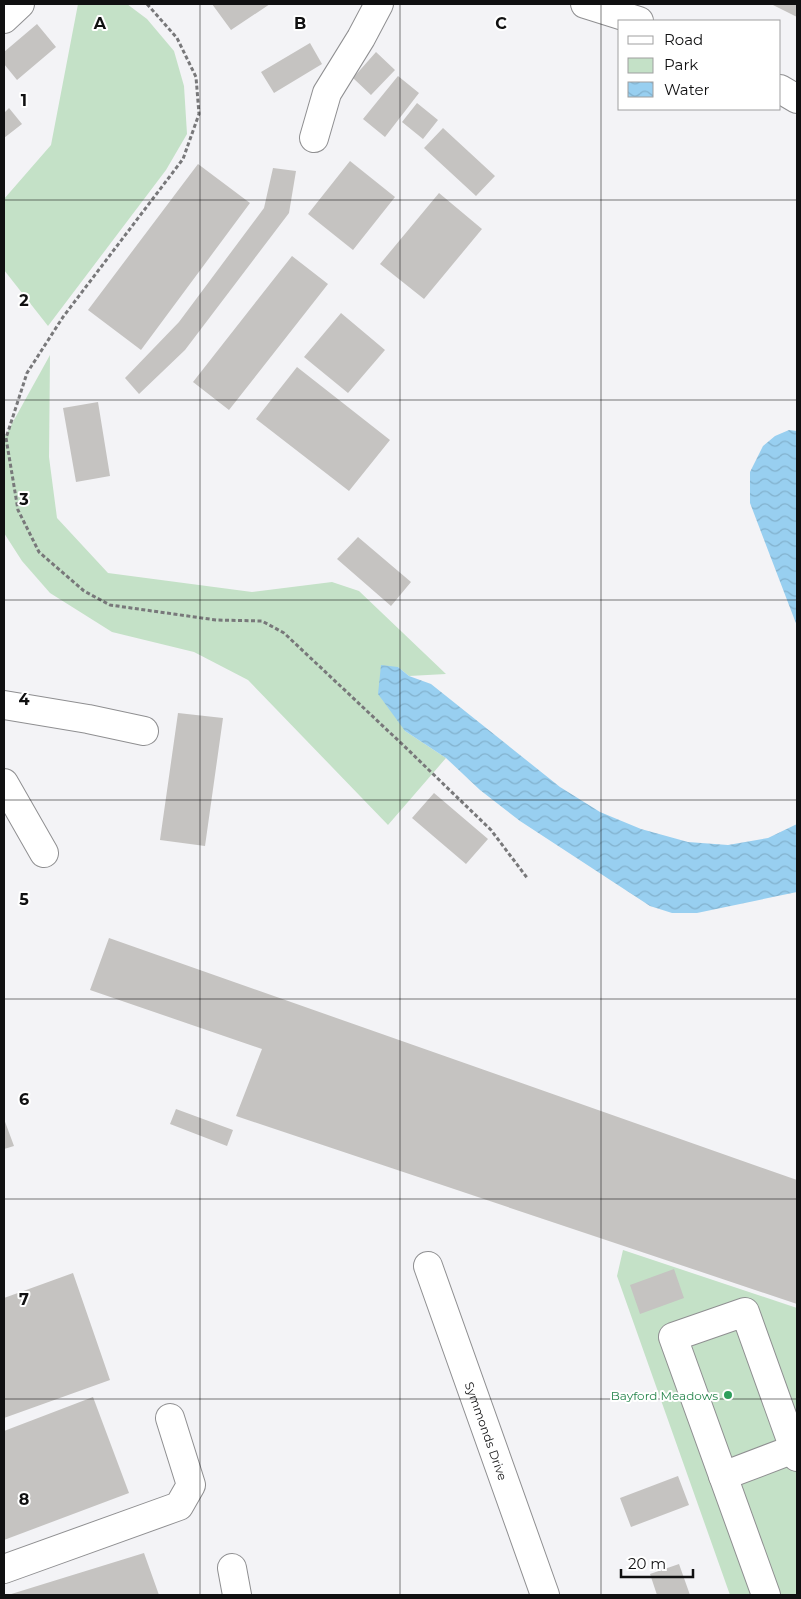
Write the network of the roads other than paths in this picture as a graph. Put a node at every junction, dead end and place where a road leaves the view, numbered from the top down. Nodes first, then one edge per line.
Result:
1 (20, 4) edge
2 (379, 4) edge
3 (585, 4) edge
4 (4, 19) edge
5 (636, 20) edge
6 (781, 90) edge
7 (797, 99) edge
8 (314, 138) dead end
9 (4, 705) edge
10 (144, 731) dead end
11 (4, 783) edge
12 (44, 853) dead end
13 (428, 1266) dead end
14 (170, 1418) dead end
15 (796, 1453) edge
16 (723, 1476) junction
17 (232, 1568) dead end
18 (4, 1569) edge
19 (237, 1595) edge
20 (545, 1595) edge
21 (766, 1595) edge

1 - 4 street
2 - 8 street
3 - 5 street
6 - 7 street
9 - 10 street
11 - 12 street
13 - 20 street, Symmonds Drive
14 - 18 street
15 - 16 street
15 - 16 street
16 - 21 street
17 - 19 street

